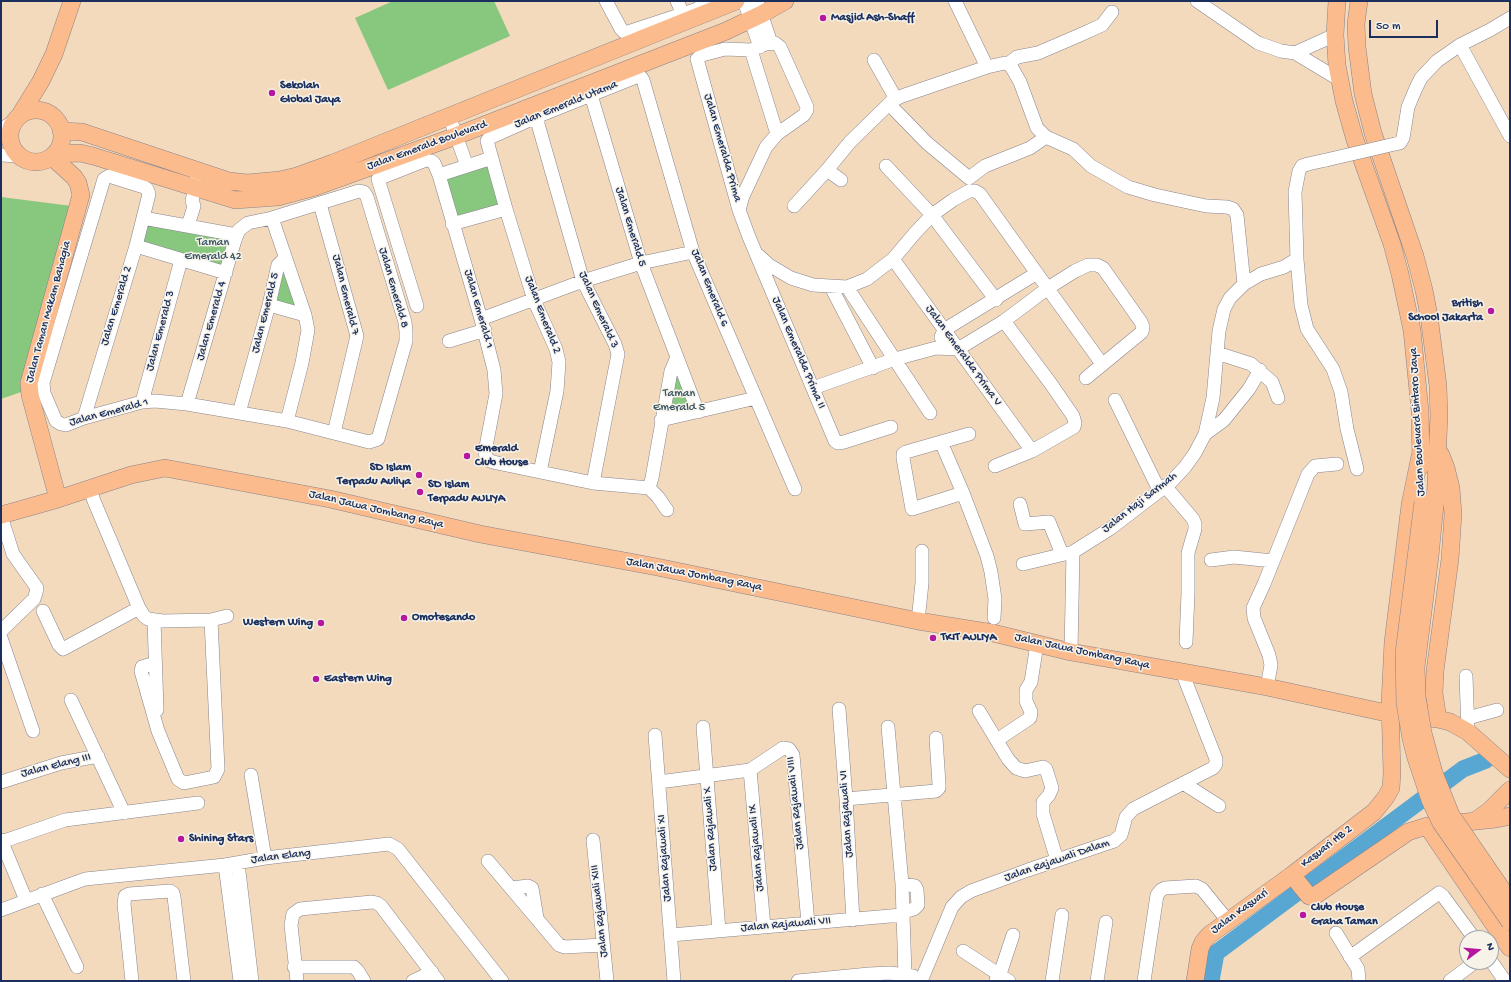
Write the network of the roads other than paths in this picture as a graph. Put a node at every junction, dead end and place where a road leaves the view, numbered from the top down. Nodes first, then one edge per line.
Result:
1 (72, 1) edge
2 (606, 1) edge
3 (677, 1) edge
4 (710, 1) edge
5 (736, 1) edge
6 (744, 1) edge
7 (785, 1) edge
8 (955, 1) edge
9 (1197, 1) edge
10 (1337, 1) edge
11 (1358, 1) edge
12 (757, 12) edge
13 (1112, 12) dead end
14 (683, 14) junction
15 (1510, 18) edge
16 (1335, 35) junction
17 (1460, 45) junction
18 (761, 47) junction
19 (1295, 53) junction
20 (874, 60) dead end
21 (1008, 64) junction
22 (987, 67) junction
23 (643, 80) joint
24 (1340, 80) junction
25 (41, 81) junction
26 (590, 95) junction
27 (892, 101) junction
28 (51, 115) junction
29 (536, 116) junction
30 (18, 117) junction
31 (446, 118) junction
32 (1, 130) edge
33 (62, 131) junction
34 (82, 132) junction
35 (777, 134) junction
36 (1510, 136) edge
37 (453, 137) junction
38 (1046, 137) junction
39 (489, 138) joint
40 (80, 153) junction
41 (1, 155) edge
42 (54, 155) junction
43 (19, 156) junction
44 (492, 158) junction
45 (886, 166) dead end
46 (464, 167) junction
47 (437, 169) junction
48 (827, 170) junction
49 (203, 172) junction
50 (74, 177) junction
51 (841, 180) dead end
52 (198, 189) junction
53 (149, 194) joint
54 (367, 197) joint
55 (320, 204) junction
56 (794, 206) dead end
57 (506, 209) junction
58 (739, 210) junction
59 (932, 215) junction
60 (143, 218) junction
61 (272, 218) junction
62 (452, 224) junction
63 (188, 226) junction
64 (237, 236) junction
65 (136, 246) junction
66 (694, 252) junction
67 (755, 253) junction
68 (1297, 259) junction
69 (180, 260) junction
70 (893, 260) junction
71 (286, 262) junction
72 (640, 263) junction
73 (226, 273) junction
74 (1038, 273) junction
75 (583, 281) junction
76 (1244, 284) junction
77 (831, 287) junction
78 (847, 287) junction
79 (1048, 288) junction
80 (534, 300) junction
81 (996, 300) junction
82 (269, 305) junction
83 (417, 306) dead end
84 (305, 315) junction
85 (1004, 321) junction
86 (483, 324) junction
87 (944, 330) junction
88 (449, 341) dead end
89 (936, 348) junction
90 (958, 349) junction
91 (1217, 353) junction
92 (677, 357) junction
93 (895, 359) junction
94 (1102, 364) junction
95 (873, 368) junction
96 (1260, 370) junction
97 (1086, 378) dead end
98 (813, 388) junction
99 (756, 398) junction
100 (1278, 398) dead end
101 (1115, 400) dead end
102 (142, 402) junction
103 (188, 404) junction
104 (698, 412) junction
105 (239, 413) junction
106 (930, 413) dead end
107 (84, 418) junction
108 (661, 420) junction
109 (287, 421) junction
110 (891, 426) dead end
111 (334, 433) junction
112 (969, 434) dead end
113 (1205, 434) junction
114 (369, 442) joint
115 (941, 442) junction
116 (1438, 448) junction
117 (1032, 451) junction
118 (1420, 456) junction
119 (1337, 464) dead end
120 (995, 466) dead end
121 (1357, 469) dead end
122 (540, 472) junction
123 (593, 483) junction
124 (649, 488) junction
125 (1162, 488) junction
126 (90, 489) junction
127 (795, 489) dead end
128 (963, 493) junction
129 (58, 499) junction
130 (1020, 504) dead end
131 (1429, 504) junction
132 (667, 510) dead end
133 (1, 515) edge
134 (922, 551) dead end
135 (1068, 553) junction
136 (1211, 560) dead end
137 (1274, 561) junction
138 (1023, 564) dead end
139 (139, 608) junction
140 (43, 611) dead end
141 (227, 616) dead end
142 (154, 620) junction
143 (211, 620) junction
144 (918, 622) junction
145 (994, 626) junction
146 (1, 631) edge
147 (1, 638) edge
148 (1186, 642) dead end
149 (1037, 644) junction
150 (1071, 652) junction
151 (1182, 672) junction
152 (1466, 676) dead end
153 (1267, 687) junction
154 (71, 700) dead end
155 (839, 709) dead end
156 (1497, 710) dead end
157 (979, 712) dead end
158 (1391, 714) junction
159 (1438, 719) junction
160 (1468, 725) junction
161 (703, 727) dead end
162 (888, 727) dead end
163 (33, 731) dead end
164 (654, 735) dead end
165 (936, 738) dead end
166 (996, 740) junction
167 (98, 756) junction
168 (1510, 769) edge
169 (750, 770) junction
170 (251, 775) dead end
171 (707, 776) junction
172 (1, 782) edge
173 (659, 782) junction
174 (1183, 783) junction
175 (1510, 790) edge
176 (894, 795) junction
177 (846, 799) junction
178 (198, 803) dead end
179 (1219, 806) dead end
180 (124, 813) junction
181 (1510, 816) edge
182 (1475, 821) junction
183 (1426, 826) junction
184 (593, 840) dead end
185 (1, 841) edge
186 (265, 858) junction
187 (1057, 860) junction
188 (488, 861) dead end
189 (232, 864) junction
190 (1294, 877) junction
191 (42, 894) junction
192 (26, 900) junction
193 (1510, 901) edge
194 (1, 910) edge
195 (902, 914) junction
196 (1062, 915) dead end
197 (853, 920) junction
198 (1228, 920) junction
199 (1106, 922) dead end
200 (1510, 922) edge
201 (808, 923) junction
202 (764, 927) junction
203 (1468, 930) edge
204 (719, 931) junction
205 (1336, 933) dead end
206 (671, 935) junction
207 (1013, 935) dead end
208 (603, 945) junction
209 (1510, 948) edge
210 (962, 951) dead end
211 (1350, 957) junction
212 (77, 967) dead end
213 (294, 967) junction
214 (1464, 970) edge
215 (1497, 970) edge
216 (905, 975) junction
217 (435, 978) edge
218 (1002, 979) edge
219 (923, 980) edge
220 (132, 981) edge
221 (184, 981) edge
222 (240, 981) edge
223 (252, 981) edge
224 (297, 981) edge
225 (364, 981) edge
226 (413, 981) edge
227 (502, 981) edge
228 (607, 981) edge
229 (674, 981) edge
230 (798, 981) edge
231 (1052, 981) edge
232 (1097, 981) edge
233 (1144, 981) edge
234 (1195, 981) edge
235 (1359, 981) edge
236 (1450, 981) edge
237 (1505, 981) edge

1 - 25 main road
2 - 14 street
3 - 14 street
4 - 14 street
5 - 31 main road, Jalan Emerald Boulevard
6 - 12 street
7 - 12 main road, Jalan Emerald Boulevard
8 - 22 street
9 - 19 street
10 - 16 main road, Jalan Boulevard Bintaro Jaya
11 - 116 main road, Jalan Boulevard Bintaro Jaya
12 - 18 street
12 - 37 main road, Jalan Emerald Boulevard
13 - 21 street
15 - 17 street
16 - 19 street
16 - 24 main road, Jalan Boulevard Bintaro Jaya
17 - 36 street
17 - 68 street, bridge
18 - 35 street
18 - 35 street, Jalan Emeralda Prima
18 - 58 street, Jalan Emeralda Prima
19 - 24 street
20 - 27 street
21 - 22 street
21 - 38 street
22 - 27 street
23 - 26 street, Jalan Emerald Utama
23 - 66 street, Jalan Emerald 6
24 - 118 main road, Jalan Boulevard Bintaro Jaya
25 - 28 main road
25 - 30 main road
26 - 29 street, Jalan Emerald Utama
26 - 72 street, Jalan Emerald 5
27 - 38 street
27 - 48 street
28 - 30 main road
28 - 33 main road
29 - 39 street, Jalan Emerald Utama
29 - 75 street, Jalan Emerald 3
30 - 32 street
30 - 43 main road
31 - 37 street
31 - 49 main road, Jalan Emerald Boulevard
33 - 34 main road, Jalan Emerald Boulevard
33 - 42 main road
34 - 40 main road
34 - 49 main road, Jalan Emerald Boulevard
35 - 58 street, Jalan Emeralda Prima
37 - 46 street
37 - 52 main road, Jalan Emerald Boulevard
38 - 76 street
39 - 44 street, Jalan Emerald 2
40 - 42 main road, Jalan Emerald Boulevard
40 - 50 main road
40 - 52 main road, Jalan Emerald Boulevard
41 - 43 street
42 - 43 main road
42 - 50 main road, Jalan Taman Makam Bahagia
44 - 46 street
44 - 57 street, Jalan Emerald 2
45 - 59 street
46 - 47 street
47 - 62 street, Jalan Emerald 1
47 - 83 street
48 - 51 street
48 - 56 street
49 - 52 street
50 - 129 main road, Jalan Taman Makam Bahagia
52 - 63 street
53 - 60 street, Jalan Emerald 2
53 - 107 street, Jalan Emerald 1
54 - 55 street, Jalan Emerald 4
54 - 114 street, Jalan Emerald 8
55 - 61 street, Jalan Emerald 4
55 - 111 street, Jalan Emerald 7
57 - 62 street
57 - 80 street, Jalan Emerald 2
58 - 67 street, Jalan Emeralda Prima II
59 - 70 street
59 - 74 street
59 - 81 street
60 - 63 street
60 - 65 street, Jalan Emerald 2
61 - 64 street, Jalan Emerald 4
61 - 71 street, Jalan Emerald 5
62 - 86 street, Jalan Emerald 1
63 - 64 street
64 - 73 street, Jalan Emerald 4
65 - 69 street
65 - 107 street, Jalan Emerald 2
66 - 72 street
66 - 99 street, Jalan Emerald 6
67 - 77 street
67 - 98 street, Jalan Emeralda Prima II
68 - 76 street, Jalan Haji Sarmah
68 - 121 street
69 - 73 street
69 - 102 street, Jalan Emerald 3
70 - 78 street
70 - 87 street, Jalan Emeralda Prima V
71 - 82 street, Jalan Emerald 5
71 - 84 street
72 - 75 street
72 - 92 street, Jalan Emerald 5
73 - 103 street, Jalan Emerald 4
74 - 79 street
74 - 81 street
75 - 80 street
75 - 123 street, Jalan Emerald 3
76 - 91 street, Jalan Haji Sarmah
77 - 78 street
77 - 95 street
78 - 93 street
79 - 85 street
79 - 94 street
79 - 94 street
80 - 86 street
80 - 122 street, Jalan Emerald 2
81 - 87 street
82 - 84 street
82 - 105 street, Jalan Emerald 5
84 - 109 street
85 - 90 street
85 - 117 street
86 - 88 street
86 - 122 street, Jalan Emerald 1
87 - 89 street
87 - 90 street, Jalan Emeralda Prima V
89 - 90 street
89 - 93 street
90 - 117 street, Jalan Emeralda Prima V
91 - 96 street
91 - 113 street, Jalan Haji Sarmah
92 - 104 street, Jalan Emerald 5
92 - 108 street
93 - 95 street
93 - 106 street
94 - 97 street
95 - 98 street
96 - 100 street
96 - 113 street
98 - 110 street, Jalan Emeralda Prima II
99 - 104 street
99 - 127 street, Jalan Emerald 6
101 - 125 street
102 - 103 street, Jalan Emerald 1
102 - 107 street, Jalan Emerald 1
103 - 105 street, Jalan Emerald 1
104 - 108 street
105 - 109 street, Jalan Emerald 1
108 - 124 street
109 - 111 street, Jalan Emerald 1
111 - 114 street, Jalan Emerald 1
112 - 115 street
113 - 125 street, Jalan Haji Sarmah
115 - 128 street
115 - 128 street
116 - 131 main road, Jalan Boulevard Bintaro Jaya
116 - 159 main road
117 - 120 street
118 - 131 main road, Jalan Boulevard Bintaro Jaya
118 - 158 main road, Kasuari HB 2
119 - 137 street
122 - 123 street
123 - 124 street
124 - 132 street
125 - 135 street, Jalan Haji Sarmah
125 - 148 street
126 - 129 main road, Jalan Jawa Jombang Raya
126 - 139 street
126 - 144 main road, Jalan Jawa Jombang Raya
128 - 145 street
129 - 133 main road, Jalan Jawa Jombang Raya
130 - 135 street
131 - 193 main road, Jalan Boulevard Bintaro Jaya, bridge
131 - 200 main road, Jalan Boulevard Bintaro Jaya, bridge
133 - 146 street
134 - 144 street
135 - 138 street, Jalan Haji Sarmah
135 - 150 street
136 - 137 street
137 - 153 street
139 - 140 street
139 - 142 street
141 - 143 street
142 - 143 street
142 - 143 street
144 - 145 main road, Jalan Jawa Jombang Raya
145 - 149 main road, Jalan Jawa Jombang Raya
147 - 163 street
149 - 150 main road, Jalan Jawa Jombang Raya
149 - 166 street
150 - 151 main road, Jalan Jawa Jombang Raya
151 - 153 main road, Jalan Jawa Jombang Raya
151 - 174 street, Jalan Rajawali Dalam
152 - 160 street
153 - 158 main road, Jalan Jawa Jombang Raya
154 - 167 street
155 - 177 street, Jalan Rajawali VI
156 - 160 street
157 - 166 street
158 - 159 main road, Jalan Jawa Jombang Raya
158 - 190 main road, Kasuari HB 2
159 - 160 main road, Jalan Jawa Jombang Raya
160 - 168 main road, Jalan Jawa Jombang Raya
161 - 171 street, Jalan Rajawali X
162 - 176 street
164 - 173 street, Jalan Rajawali XI
165 - 176 street
166 - 187 street
167 - 172 street, Jalan Elang III
167 - 180 street, Jalan Elang III
169 - 171 street, Jalan Rajawali VIII
169 - 201 street, Jalan Rajawali VIII
169 - 202 street, Jalan Rajawali IX
170 - 186 street
171 - 173 street, Jalan Rajawali VIII
171 - 204 street, Jalan Rajawali X
173 - 206 street, Jalan Rajawali XI
174 - 179 street
174 - 187 street, Jalan Rajawali Dalam
175 - 182 main road
176 - 177 street
176 - 195 street
177 - 197 street, Jalan Rajawali VI
178 - 180 street
180 - 185 street
181 - 182 main road, Kasuari HB 2
182 - 183 main road, Kasuari HB 2
183 - 190 main road, Kasuari HB 2
183 - 209 main road
184 - 208 street, Jalan Rajawali XIII
185 - 192 street
186 - 189 street, Jalan Elang
186 - 227 street, Jalan Elang
187 - 219 street, Jalan Rajawali Dalam
188 - 208 street
189 - 191 street, Jalan Elang
189 - 222 street
189 - 223 street
190 - 198 main road, Jalan Kasuari
191 - 192 street, Jalan Elang
191 - 212 street
192 - 194 street, Jalan Elang
195 - 197 street, Jalan Rajawali VII
195 - 216 street
196 - 231 street
197 - 201 street, Jalan Rajawali VII
198 - 233 street
198 - 234 main road, Jalan Kasuari
199 - 232 street
201 - 202 street, Jalan Rajawali VII
202 - 204 street, Jalan Rajawali VII
203 - 211 street
204 - 206 street, Jalan Rajawali VII
205 - 211 street
206 - 229 street, Jalan Rajawali XI
207 - 218 street
208 - 228 street, Jalan Rajawali XIII
210 - 218 street
211 - 235 street
213 - 217 street
213 - 224 street
213 - 225 street
214 - 236 street
215 - 237 street
216 - 219 street
216 - 230 street
217 - 226 street
220 - 221 street

